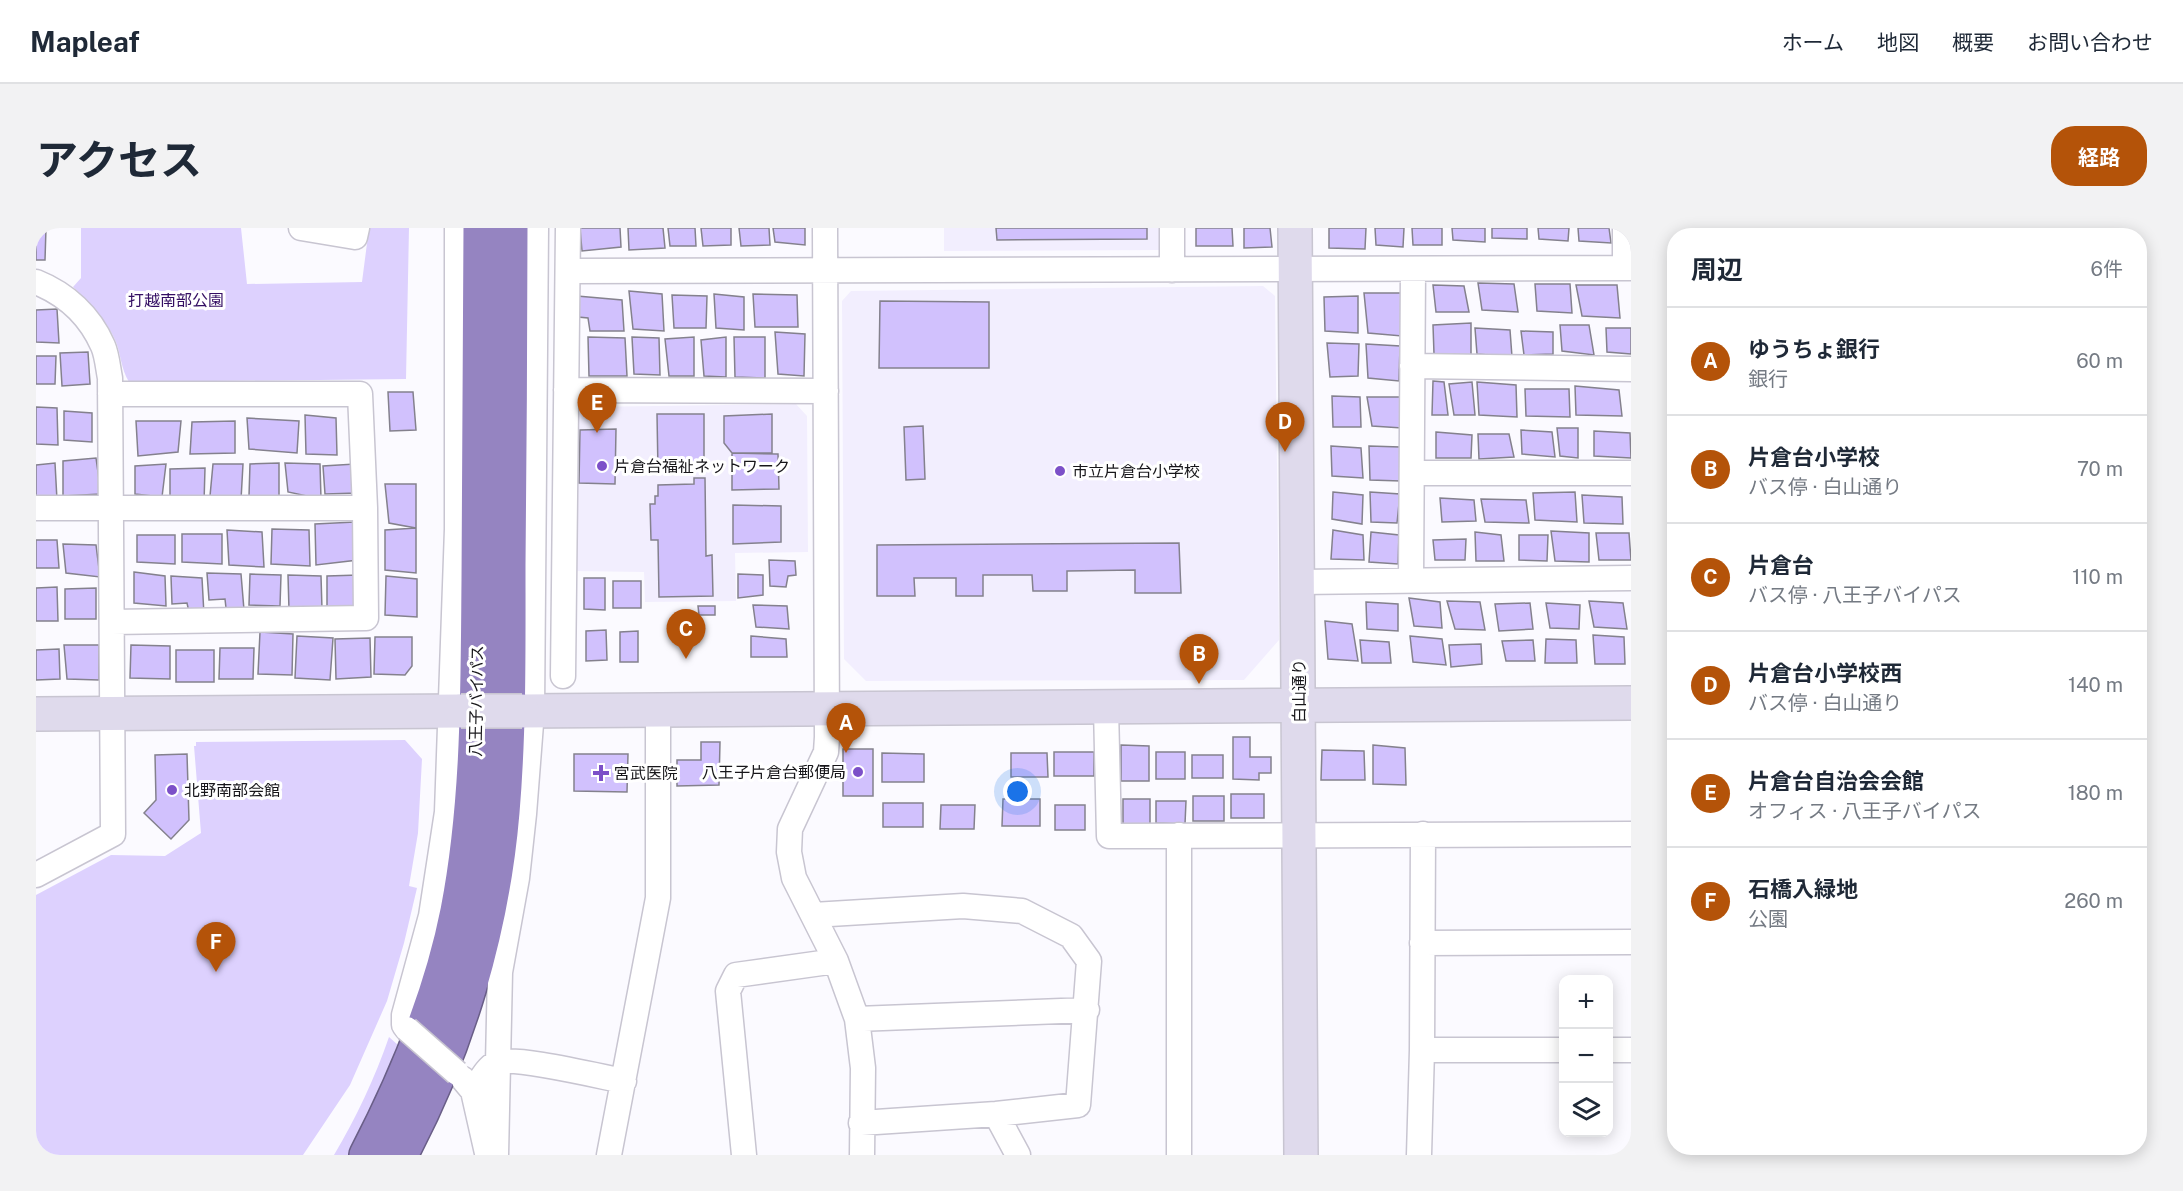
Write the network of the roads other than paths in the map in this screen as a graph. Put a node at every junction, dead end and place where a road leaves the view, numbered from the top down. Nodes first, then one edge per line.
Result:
1 (301, 228) edge
2 (357, 228) edge
3 (458, 228) edge
4 (480, 228) edge
5 (512, 228) edge
6 (536, 228) edge
7 (567, 228) edge
8 (825, 228) edge
9 (1172, 228) edge
10 (1296, 228) edge
11 (1625, 228) edge
12 (1628, 268) edge
13 (1296, 269) junction
14 (1413, 269) junction
15 (825, 270) junction
16 (1172, 270) junction
17 (568, 271) junction
18 (36, 282) edge
19 (1412, 366) junction
20 (1631, 369) edge
21 (566, 390) junction
22 (826, 391) junction
23 (110, 394) junction
24 (1412, 473) junction
25 (1631, 473) edge
26 (111, 507) junction
27 (36, 508) edge
28 (365, 508) junction
29 (534, 529) junction
30 (564, 529) junction
31 (1631, 578) edge
32 (1411, 580) junction
33 (1299, 582) junction
34 (112, 622) junction
35 (562, 676) dead end
36 (1631, 703) edge
37 (1300, 706) junction
38 (1106, 708) junction
39 (827, 709) junction
40 (658, 710) junction
41 (456, 711) junction
42 (527, 711) junction
43 (112, 713) junction
44 (36, 714) edge
45 (1300, 834) junction
46 (1423, 834) junction
47 (1631, 834) edge
48 (1179, 835) junction
49 (36, 875) edge
50 (813, 915) junction
51 (1631, 942) edge
52 (1422, 943) junction
53 (836, 961) junction
54 (1086, 1010) junction
55 (857, 1019) junction
56 (1422, 1050) junction
57 (1559, 1050) edge
58 (1613, 1050) edge
59 (1631, 1050) edge
60 (499, 1061) junction
61 (624, 1081) junction
62 (473, 1091) junction
63 (996, 1114) junction
64 (861, 1123) junction
65 (366, 1155) edge
66 (401, 1155) edge
67 (488, 1155) edge
68 (496, 1155) edge
69 (609, 1155) edge
70 (744, 1155) edge
71 (862, 1155) edge
72 (1018, 1155) edge
73 (1179, 1155) edge
74 (1301, 1155) edge
75 (1419, 1155) edge

1 - 2 street
3 - 41 street
4 - 65 highway, 八王子バイパス
5 - 66 highway, 八王子バイパス
6 - 29 street
7 - 17 street
8 - 15 street
9 - 16 street
10 - 13 street, 白山通り
11 - 12 street
12 - 14 street
13 - 14 street
13 - 16 street
13 - 33 street, 白山通り
14 - 19 street
15 - 16 street
15 - 17 street
15 - 22 street
17 - 21 street
18 - 23 street
19 - 20 street
19 - 24 street
21 - 22 street
21 - 30 street
22 - 39 street
23 - 26 street
23 - 28 street
24 - 25 street
24 - 32 street
26 - 27 street
26 - 28 street
26 - 34 street
28 - 34 street
29 - 30 street
29 - 42 street
30 - 35 street
31 - 32 street
32 - 33 street
33 - 37 street, 白山通り
34 - 43 street
36 - 37 street
37 - 38 street
37 - 45 street, 白山通り
38 - 39 street
38 - 48 street
39 - 40 street
39 - 50 street
40 - 42 street
40 - 61 street
41 - 42 street, bridge
41 - 43 street
41 - 62 street, bridge
42 - 60 street
43 - 44 street
43 - 49 street
45 - 46 street
45 - 48 street
45 - 74 street, 白山通り
46 - 47 street
46 - 52 street
48 - 73 street
50 - 53 street
50 - 54 street
51 - 52 street
52 - 56 street
53 - 55 street
53 - 70 street
54 - 55 street
54 - 63 street
55 - 64 street
56 - 57 street
56 - 75 street
58 - 59 street
60 - 61 street
60 - 62 street
60 - 68 street
61 - 69 street
62 - 67 street
63 - 64 street
63 - 72 street
64 - 71 street

